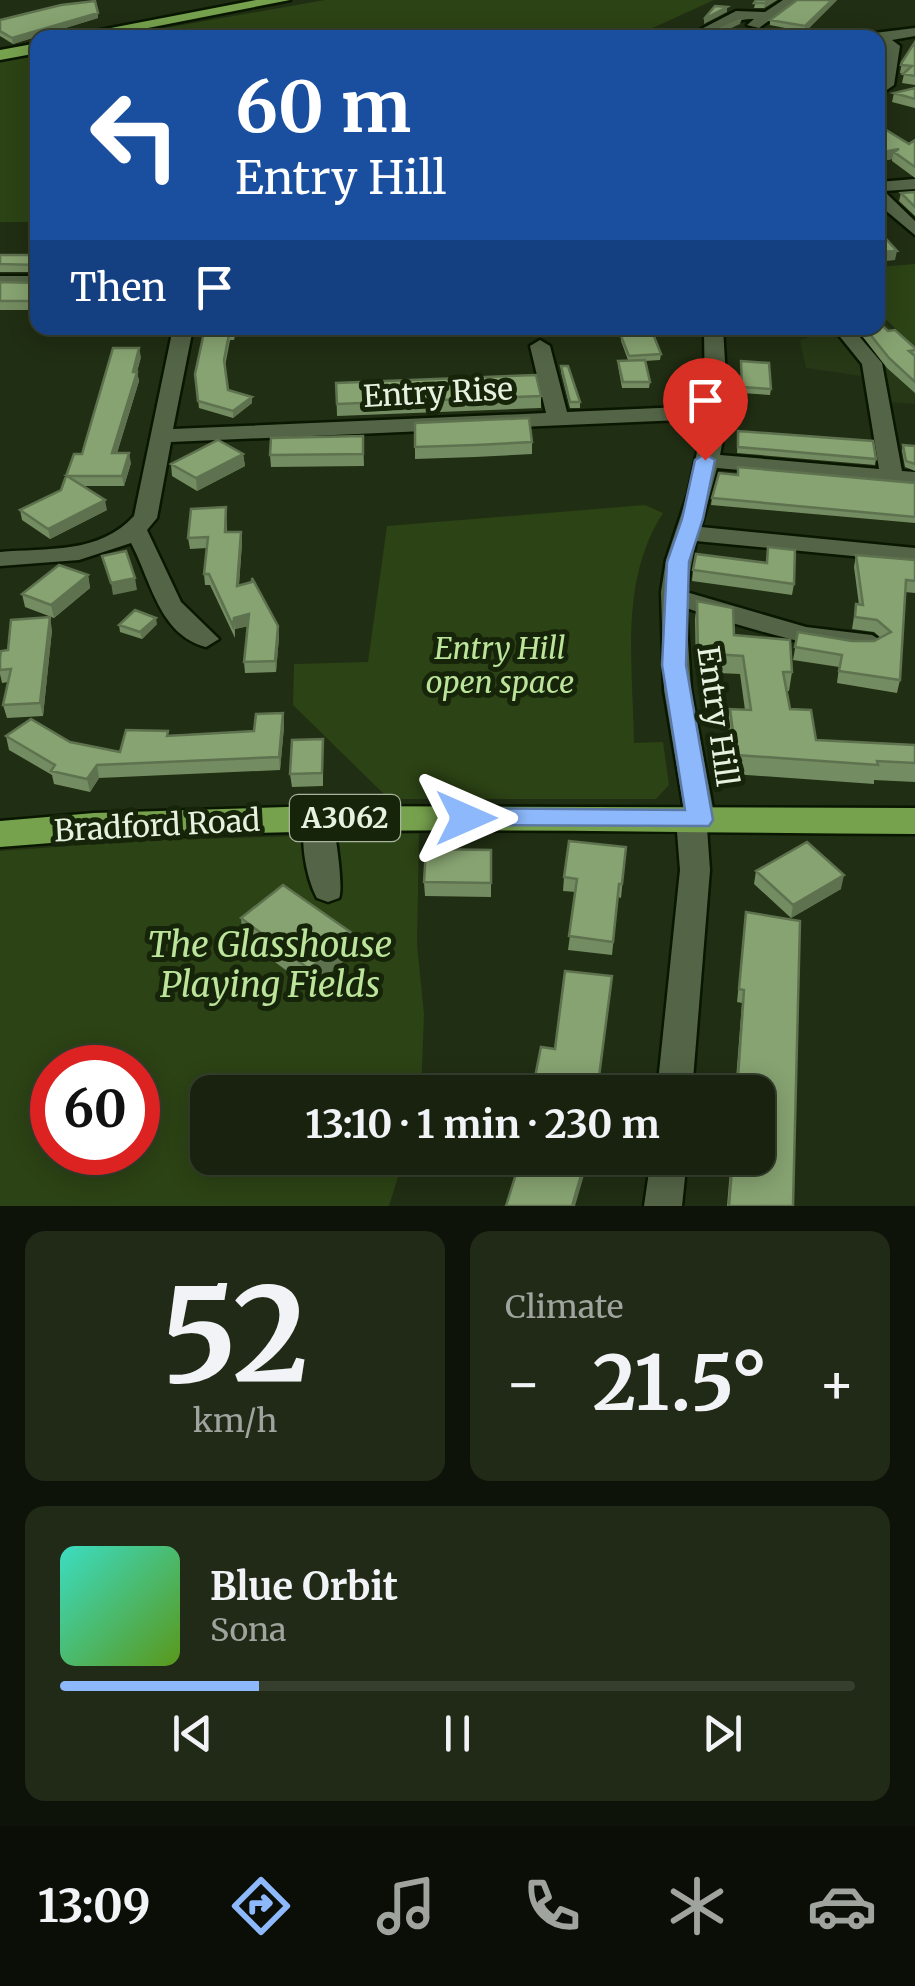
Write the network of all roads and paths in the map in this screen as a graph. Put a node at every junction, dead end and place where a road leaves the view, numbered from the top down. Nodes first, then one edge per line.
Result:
1 (791, 0) edge
2 (288, 1) edge
3 (768, 16) junction
4 (115, 30) edge
5 (138, 30) edge
6 (708, 30) edge
7 (744, 30) dead end
8 (915, 32) edge
9 (885, 37) edge
10 (885, 40) edge
11 (30, 46) edge
12 (0, 52) edge
13 (885, 87) edge
14 (915, 184) edge
15 (885, 190) edge
16 (885, 198) edge
17 (915, 230) edge
18 (0, 282) edge
19 (30, 282) edge
20 (181, 335) edge
21 (715, 335) edge
22 (848, 335) edge
23 (540, 346) dead end
24 (717, 412) junction
25 (557, 416) junction
26 (162, 436) junction
27 (705, 460) junction
28 (904, 478) edge
29 (136, 532) junction
30 (686, 533) junction
31 (915, 555) edge
32 (0, 559) edge
33 (676, 597) junction
34 (206, 639) dead end
35 (872, 643) edge
36 (319, 818) junction
37 (696, 819) junction
38 (915, 821) edge
39 (0, 834) edge
40 (328, 890) dead end
41 (677, 1075) edge
42 (667, 1175) edge
43 (663, 1206) edge

1 - 3 street
2 - 4 main road
2 - 5 main road
3 - 6 street
3 - 7 street
8 - 9 street
10 - 13 street
11 - 12 main road
14 - 15 street
16 - 17 street
18 - 19 street
20 - 26 street
21 - 24 street, Entry Hill
22 - 28 street
23 - 25 street
24 - 25 street, Entry Rise
24 - 27 street, Entry Hill
25 - 26 street, Entry Rise
26 - 29 street
27 - 28 street
27 - 30 street, Entry Hill
29 - 32 street
29 - 34 street
30 - 31 street
30 - 33 street, Entry Hill
33 - 35 street
33 - 37 street, Entry Hill
36 - 37 main road, Bradford Road / A3062
36 - 39 main road, Bradford Road / A3062
36 - 40 street
37 - 38 main road, Bradford Road / A3062
37 - 41 street, Entry Hill
42 - 43 street

